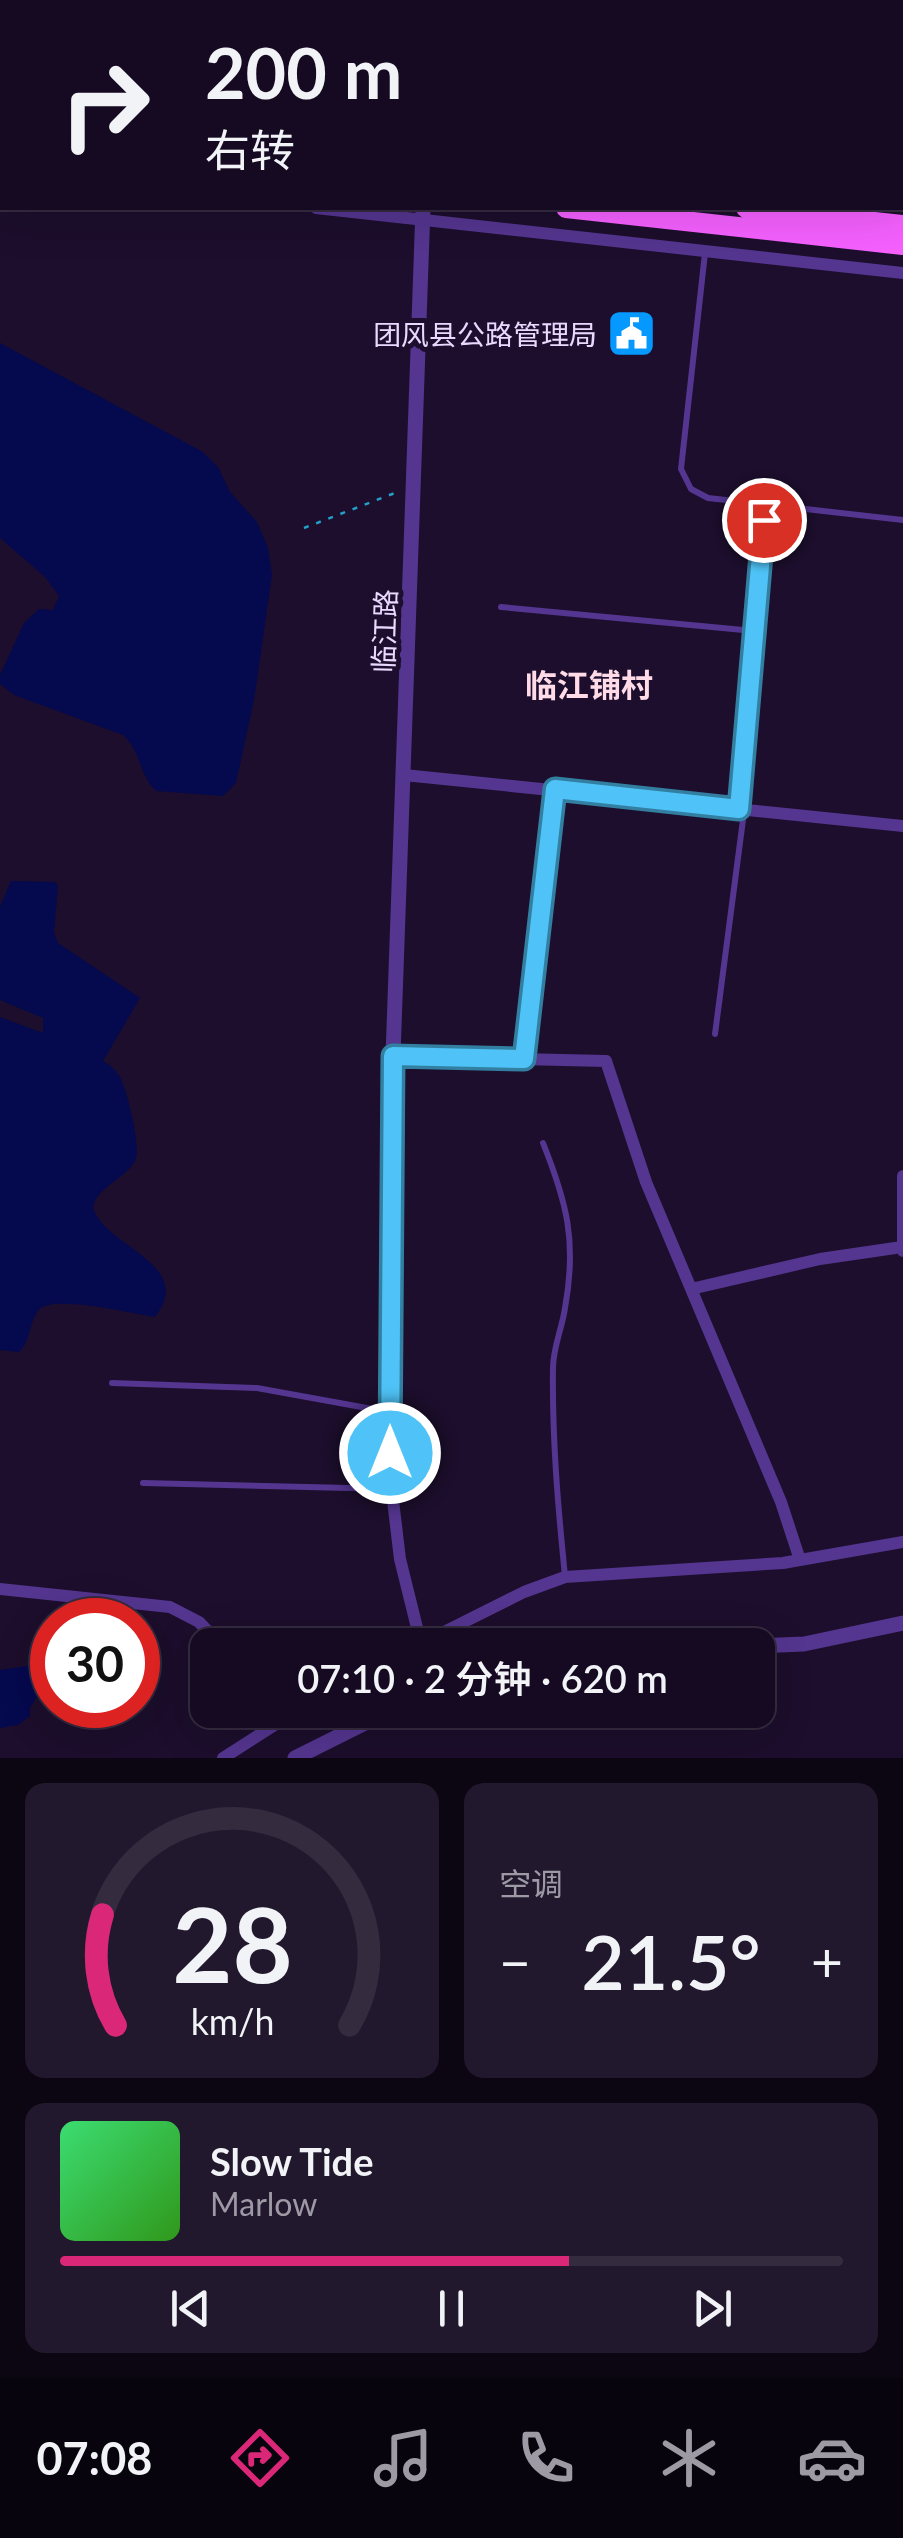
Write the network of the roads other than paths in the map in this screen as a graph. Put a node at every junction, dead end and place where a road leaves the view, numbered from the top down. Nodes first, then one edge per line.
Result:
1 (351, 210) edge
2 (584, 210) edge
3 (764, 210) edge
4 (422, 214) edge
5 (903, 225) edge
6 (903, 245) edge
7 (705, 252) junction
8 (903, 274) edge
9 (764, 520) dead end
10 (903, 520) edge
11 (501, 606) dead end
12 (754, 631) junction
13 (404, 775) junction
14 (555, 789) junction
15 (742, 809) junction
16 (903, 826) edge
17 (715, 1034) dead end
18 (393, 1056) junction
19 (524, 1059) junction
20 (543, 1143) dead end
21 (903, 1176) edge
22 (903, 1249) edge
23 (691, 1289) junction
24 (112, 1383) dead end
25 (391, 1412) junction
26 (143, 1482) dead end
27 (392, 1489) junction
28 (903, 1542) edge
29 (800, 1560) junction
30 (565, 1578) junction
31 (0, 1589) edge
32 (903, 1624) edge
33 (205, 1628) edge
34 (415, 1628) edge
35 (451, 1628) edge
36 (775, 1645) edge
37 (262, 1728) edge
38 (355, 1728) edge
39 (224, 1758) edge
40 (295, 1758) edge

1 - 4 street
2 - 6 main road
3 - 5 main road
4 - 7 street
4 - 13 street, 临江路
7 - 8 street
7 - 10 lane
9 - 12 lane
11 - 12 lane
12 - 15 lane
13 - 14 street
13 - 18 street, 临江路
14 - 15 street
14 - 19 lane
15 - 16 street
15 - 17 lane
18 - 19 street
18 - 25 street
19 - 23 street
20 - 30 lane
21 - 22 street
22 - 23 street
23 - 29 street
24 - 25 lane
25 - 27 street
26 - 27 lane
27 - 34 street
28 - 29 street
29 - 30 street
30 - 35 street
31 - 33 street
32 - 36 street
37 - 39 street
38 - 40 street

